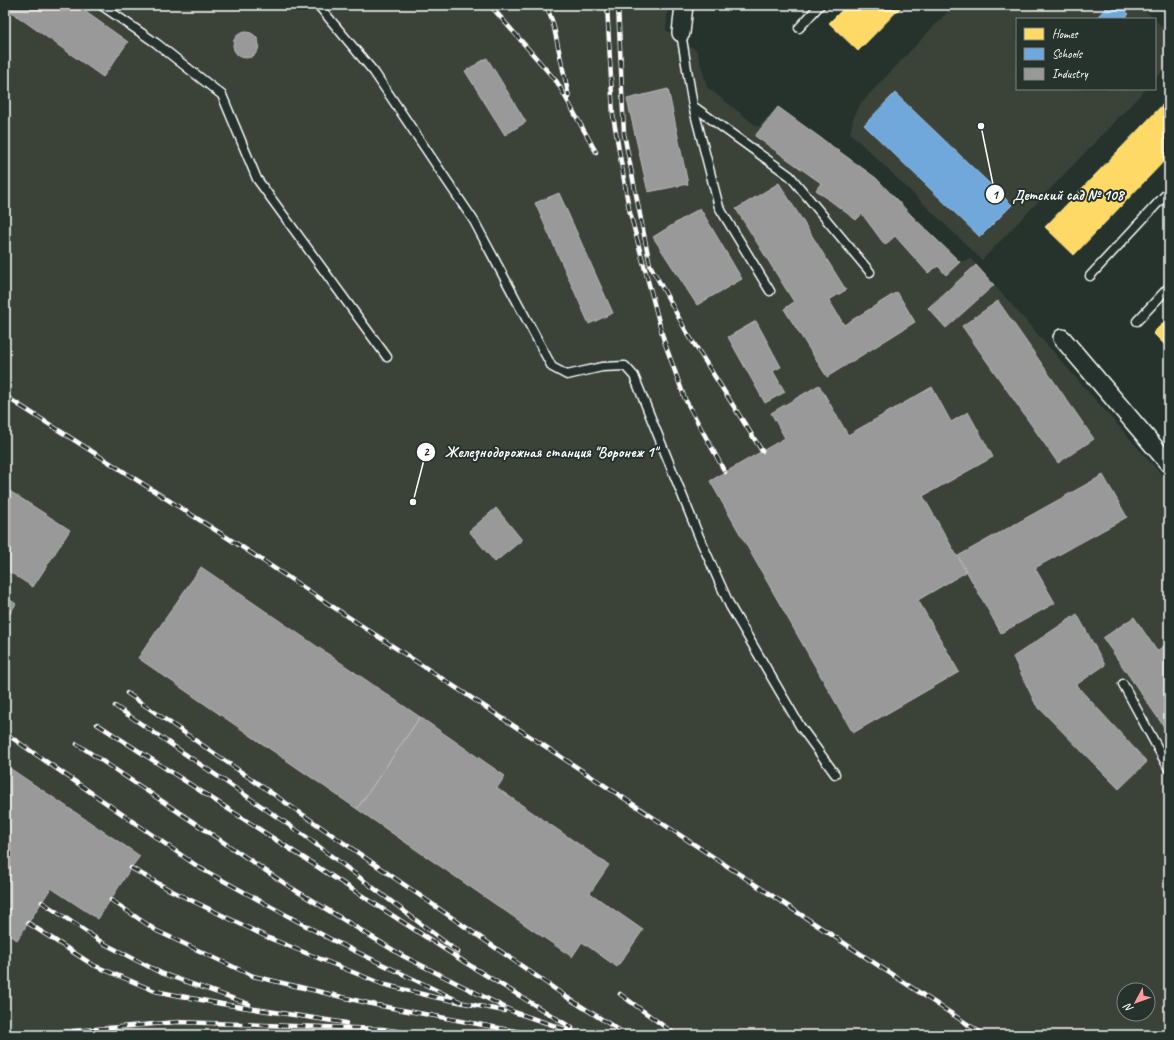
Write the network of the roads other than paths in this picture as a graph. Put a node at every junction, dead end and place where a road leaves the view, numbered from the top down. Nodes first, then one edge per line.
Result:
1 (101, 5) edge
2 (318, 5) edge
3 (684, 5) edge
4 (820, 5) edge
5 (799, 28) dead end
6 (681, 33) joint
7 (694, 106) junction
8 (1169, 191) edge
9 (870, 272) dead end
10 (1090, 276) dead end
11 (1169, 287) edge
12 (770, 291) dead end
13 (1137, 321) dead end
14 (1062, 338) dead end
15 (387, 357) dead end
16 (1169, 464) edge
17 (1123, 684) dead end
18 (1169, 769) edge
19 (835, 774) dead end

1 - 15 lane
2 - 19 lane
3 - 6 street
4 - 5 lane
6 - 7 lane
7 - 9 lane
7 - 12 lane
8 - 10 lane
11 - 13 lane
14 - 16 street
17 - 18 lane

